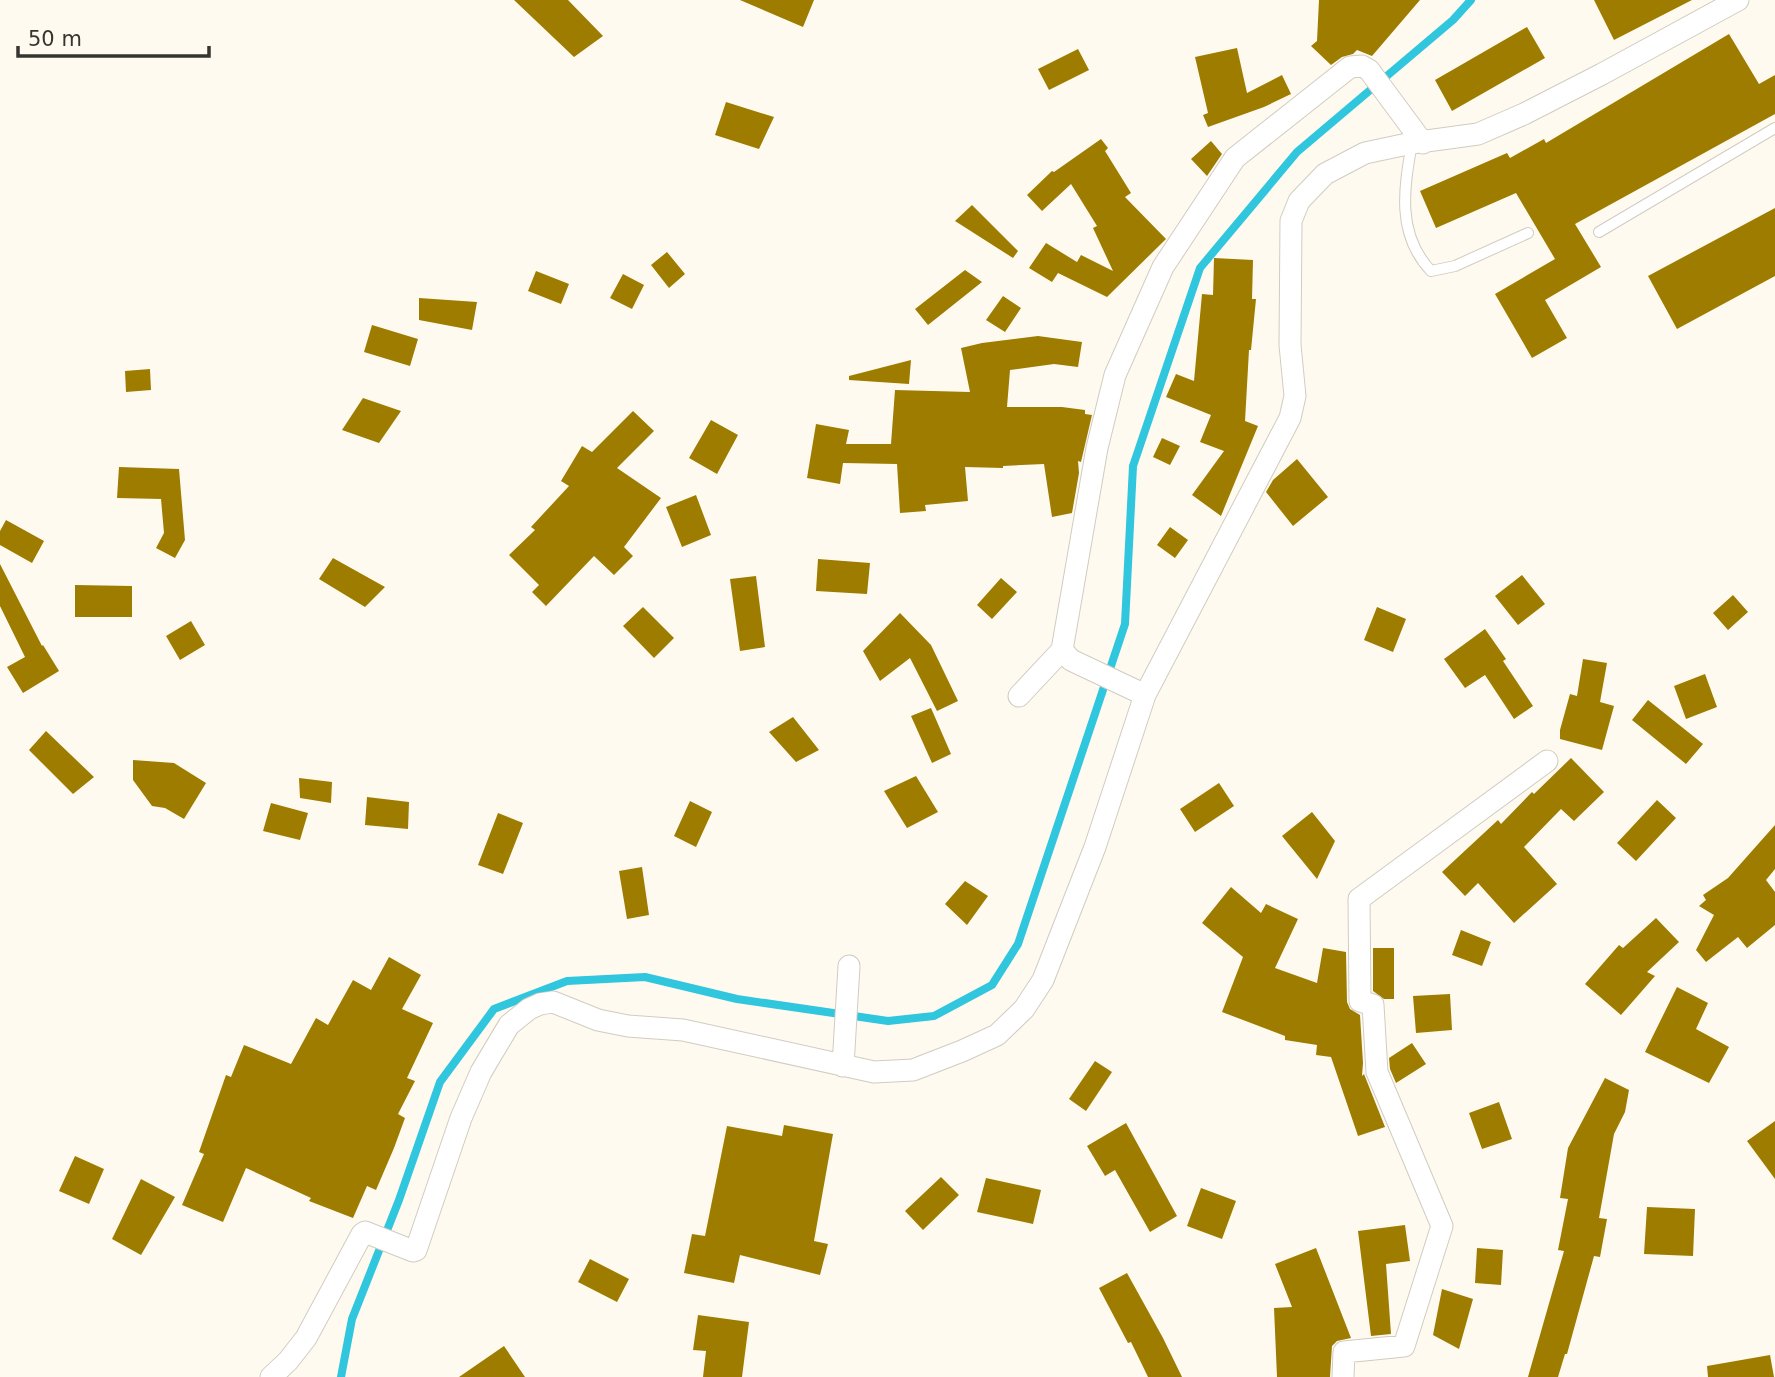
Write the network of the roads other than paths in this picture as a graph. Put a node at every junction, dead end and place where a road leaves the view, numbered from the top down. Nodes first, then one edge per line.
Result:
1 (1738, 0) edge
2 (1775, 128) edge
3 (1417, 143) junction
4 (1599, 232) dead end
5 (1528, 233) dead end
6 (1069, 656) junction
7 (1135, 689) junction
8 (1019, 696) dead end
9 (1547, 761) dead end
10 (849, 966) dead end
11 (843, 1066) junction
12 (271, 1377) edge
13 (1343, 1377) edge

1 - 3 street
2 - 4 lane
3 - 5 lane
3 - 6 street
3 - 7 street
6 - 7 street
6 - 8 street
7 - 11 street
9 - 13 street
10 - 11 street
11 - 12 street

